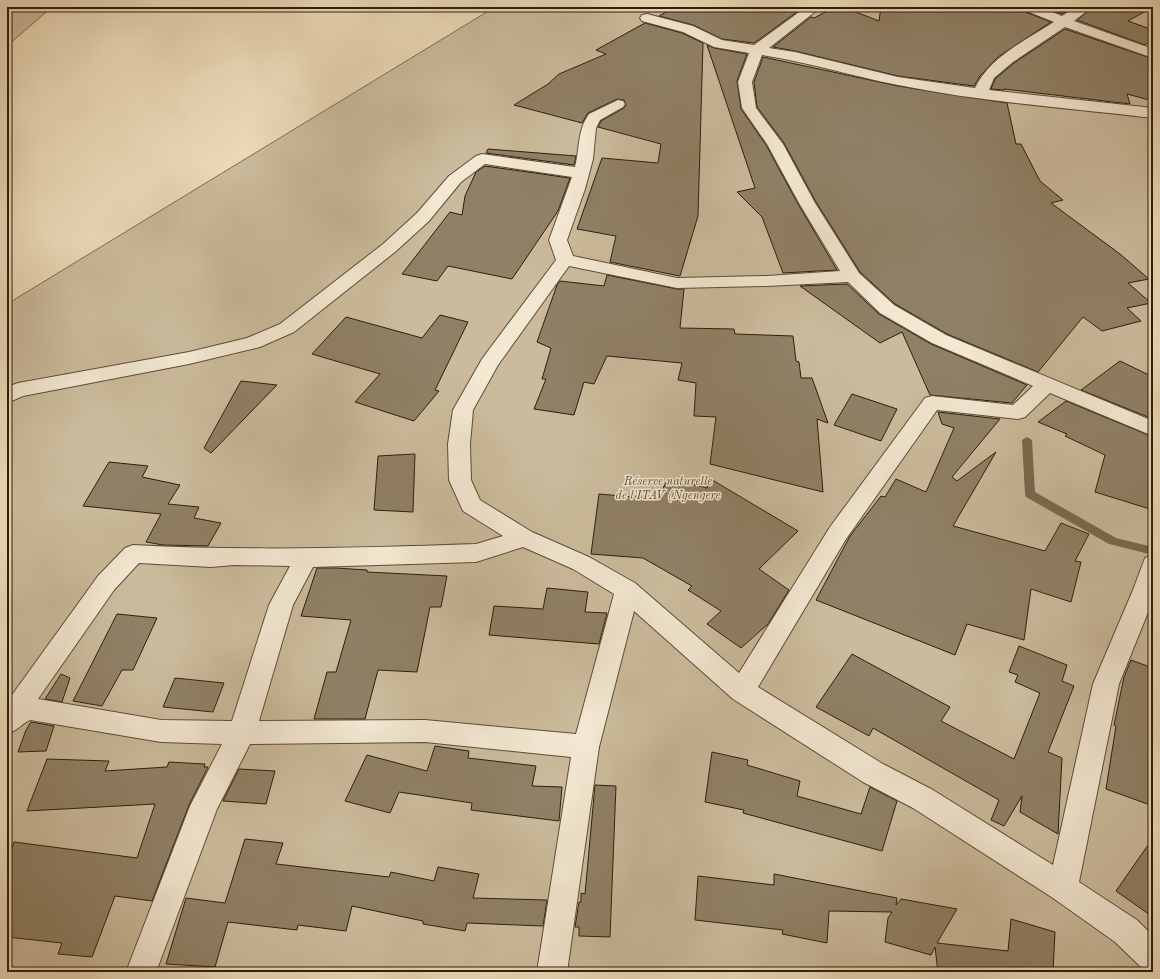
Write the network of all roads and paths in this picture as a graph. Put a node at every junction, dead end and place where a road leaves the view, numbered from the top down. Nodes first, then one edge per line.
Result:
1 (814, 7) edge
2 (1029, 7) edge
3 (1085, 7) edge
4 (647, 18) dead end
5 (1062, 21) junction
6 (757, 50) junction
7 (1153, 54) edge
8 (980, 93) junction
9 (618, 104) dead end
10 (1153, 113) edge
11 (580, 173) junction
12 (565, 260) junction
13 (852, 276) junction
14 (1048, 385) junction
15 (7, 396) edge
16 (1153, 429) edge
17 (524, 538) junction
18 (306, 558) junction
19 (1153, 564) edge
20 (627, 590) junction
21 (742, 691) junction
22 (9, 719) edge
23 (242, 733) junction
24 (586, 747) junction
25 (1063, 888) junction
26 (1153, 957) edge
27 (141, 972) edge
28 (552, 972) edge

1 - 6 street
2 - 5 street
3 - 5 street
4 - 6 street
5 - 7 street
5 - 8 street
6 - 8 street
6 - 13 street
8 - 10 street
9 - 11 street
11 - 12 street
11 - 15 street
12 - 13 street
12 - 17 street
13 - 14 street
14 - 16 street
14 - 21 street
17 - 18 street
17 - 20 street
18 - 22 street
18 - 23 street
19 - 25 street
20 - 21 street
20 - 24 street
21 - 25 street
22 - 23 street
23 - 24 street
23 - 27 street
24 - 28 street
25 - 26 street

